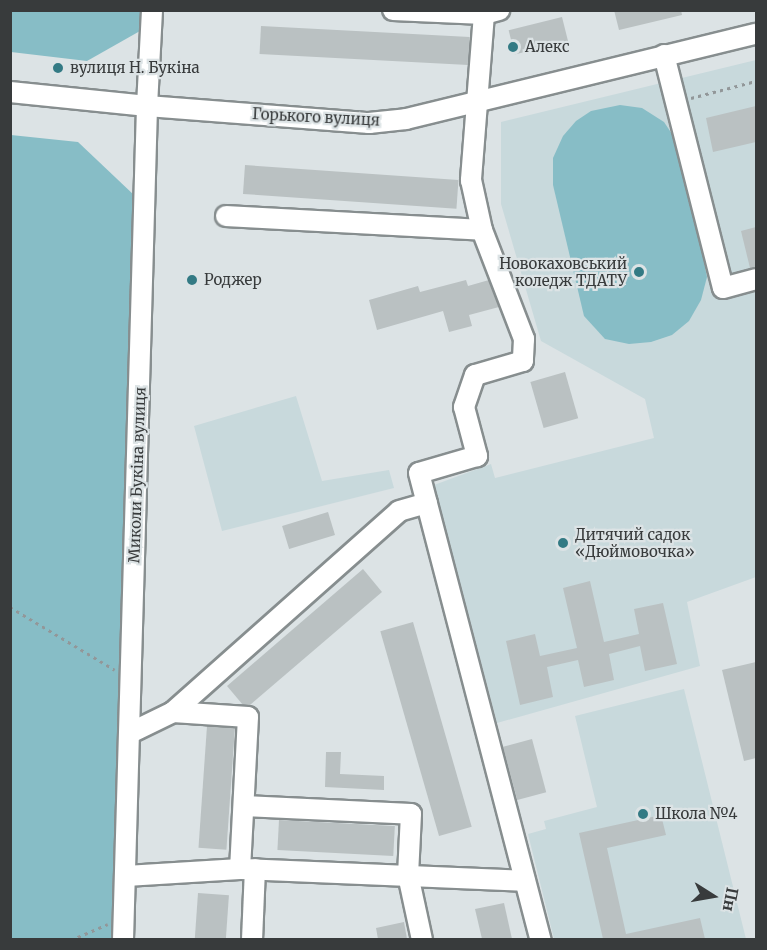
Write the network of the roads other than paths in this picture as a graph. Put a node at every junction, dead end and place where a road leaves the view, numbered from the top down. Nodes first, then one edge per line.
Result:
1 (152, 10) edge
2 (393, 10) edge
3 (491, 12) edge
4 (756, 34) edge
5 (664, 55) junction
6 (10, 92) edge
7 (475, 101) junction
8 (147, 106) junction
9 (226, 216) dead end
10 (482, 230) junction
11 (756, 279) edge
12 (427, 503) junction
13 (173, 712) junction
14 (130, 733) junction
15 (243, 806) junction
16 (248, 869) junction
17 (408, 875) junction
18 (126, 876) junction
19 (525, 880) junction
20 (123, 939) edge
21 (252, 939) edge
22 (422, 939) edge
23 (541, 939) edge

1 - 8 street, Миколи Букіна вулиця
2 - 3 street
3 - 7 street
4 - 5 street, Горького вулиця
5 - 7 street, Горького вулиця
5 - 11 street
6 - 8 street, Горького вулиця
7 - 8 street, Горького вулиця
7 - 10 street
8 - 14 street, Миколи Букіна вулиця
9 - 10 street
10 - 12 street
12 - 13 street
12 - 19 street
13 - 14 street
13 - 15 street
14 - 18 street, Миколи Букіна вулиця
15 - 16 street
15 - 17 street
16 - 17 street
16 - 18 street
16 - 21 street
17 - 19 street
17 - 22 street
18 - 20 street, Миколи Букіна вулиця
19 - 23 street

